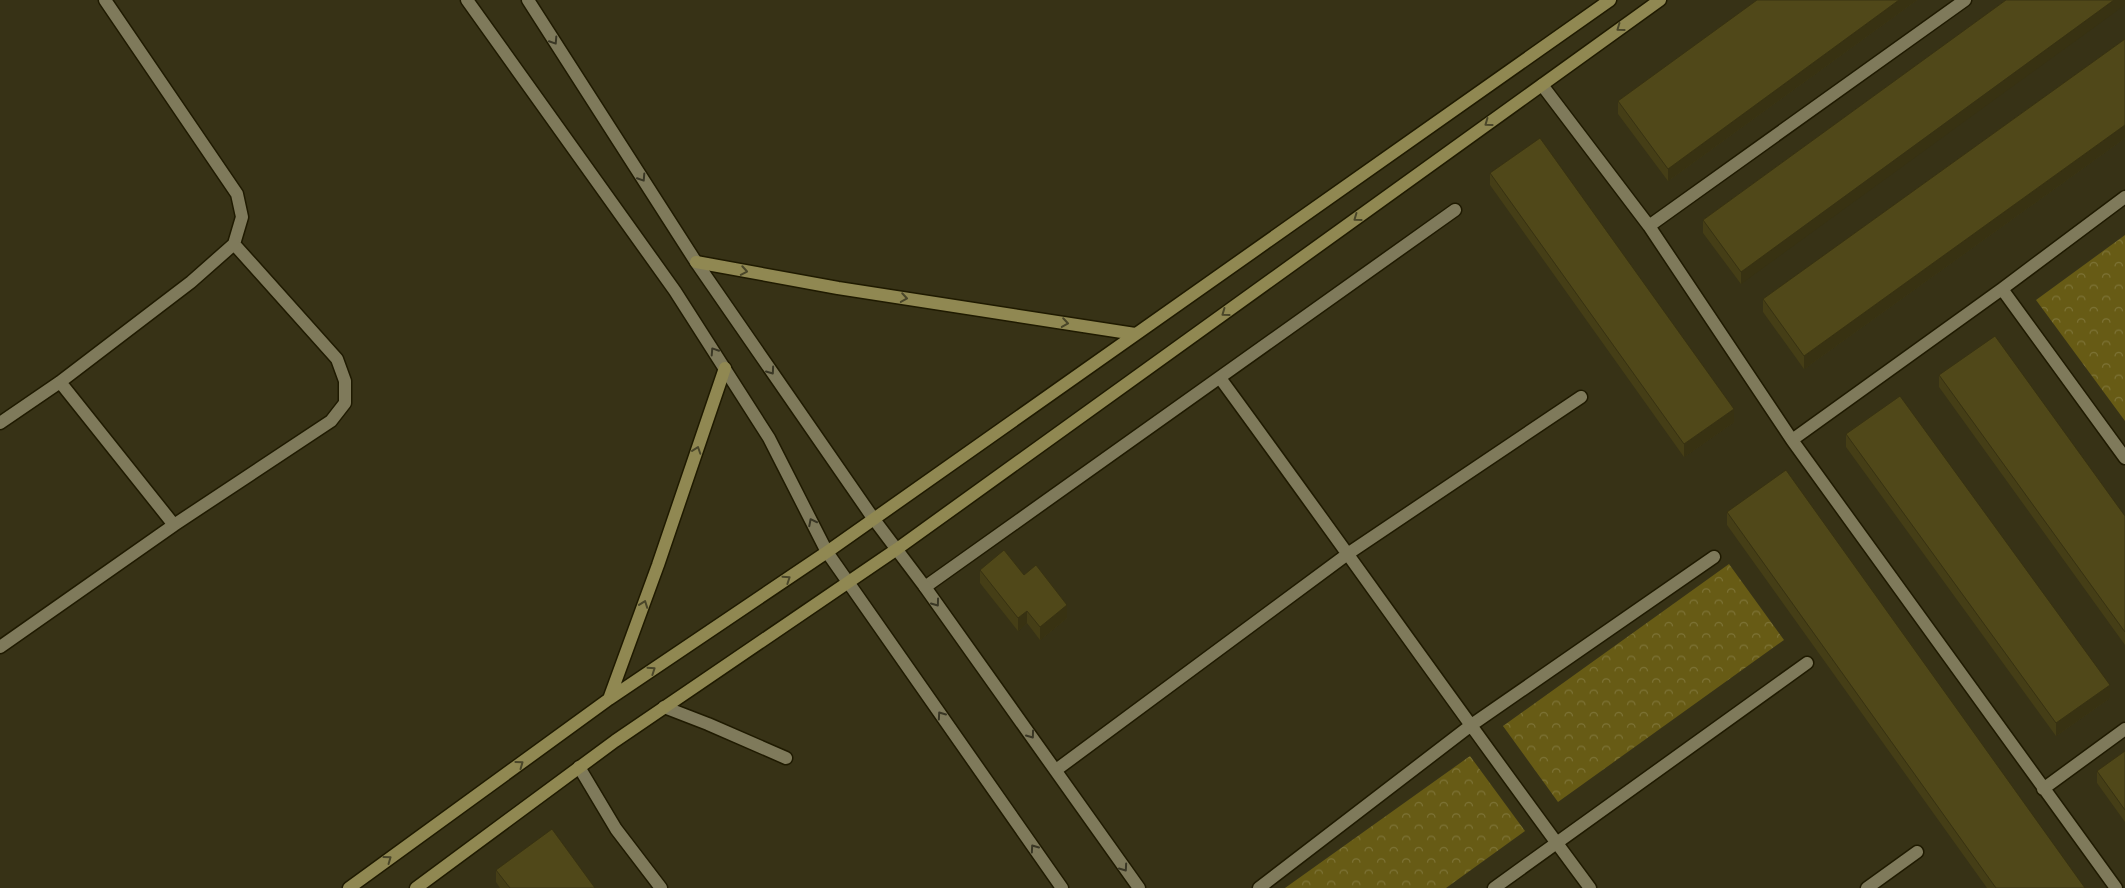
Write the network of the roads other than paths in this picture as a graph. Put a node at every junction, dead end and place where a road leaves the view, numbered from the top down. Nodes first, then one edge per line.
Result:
1 (105, 0) edge
2 (467, 0) edge
3 (528, 0) edge
4 (1610, 0) edge
5 (1660, 0) edge
6 (1964, 0) edge
7 (1542, 85) junction
8 (2125, 197) edge
9 (1455, 210) dead end
10 (1649, 226) junction
11 (234, 244) junction
12 (696, 262) junction
13 (2002, 288) junction
14 (1135, 334) junction
15 (724, 368) junction
16 (1220, 378) junction
17 (60, 382) junction
18 (1581, 396) dead end
19 (0, 423) edge
20 (1792, 440) junction
21 (2125, 458) edge
22 (873, 518) junction
23 (174, 525) junction
24 (897, 549) junction
25 (827, 552) junction
26 (1349, 553) junction
27 (1714, 557) dead end
28 (848, 583) junction
29 (925, 587) junction
30 (0, 647) edge
31 (1807, 663) dead end
32 (609, 699) junction
33 (664, 707) junction
34 (1470, 726) junction
35 (2125, 729) edge
36 (786, 758) dead end
37 (579, 767) junction
38 (1056, 770) junction
39 (2042, 788) junction
40 (1556, 842) junction
41 (1917, 852) dead end
42 (349, 888) edge
43 (416, 888) edge
44 (662, 888) edge
45 (1062, 888) edge
46 (1139, 888) edge
47 (1259, 888) edge
48 (1494, 888) edge
49 (1590, 888) edge
50 (1867, 888) edge
51 (2116, 888) edge

1 - 11 street
15 -> 2 street
3 -> 12 street
4 - 14 main road
5 -> 7 main road
6 - 10 street
7 - 10 street
7 -> 24 main road
8 - 13 street
9 - 16 street
10 - 20 street
11 - 17 street
11 - 23 street
12 -> 14 main road
12 -> 22 street
13 - 20 street
13 - 21 street
14 - 22 main road
25 -> 15 street
32 -> 15 main road
16 - 26 street
16 - 29 street
17 - 19 street
17 - 23 street
18 - 26 street
20 - 39 street
22 - 24 street
22 - 25 main road
23 - 30 street
24 - 28 main road
24 - 29 street
25 - 28 street
32 -> 25 main road
26 - 34 street
26 - 38 street
27 - 34 street
28 - 33 main road
45 -> 28 street
29 -> 38 street
31 - 40 street
42 -> 32 main road
33 - 36 street
33 - 37 main road
34 - 40 street
34 - 47 street
35 - 39 street
37 - 43 main road
37 - 44 street
38 -> 46 street
39 - 51 street
40 - 48 street
40 - 49 street
41 - 50 street

